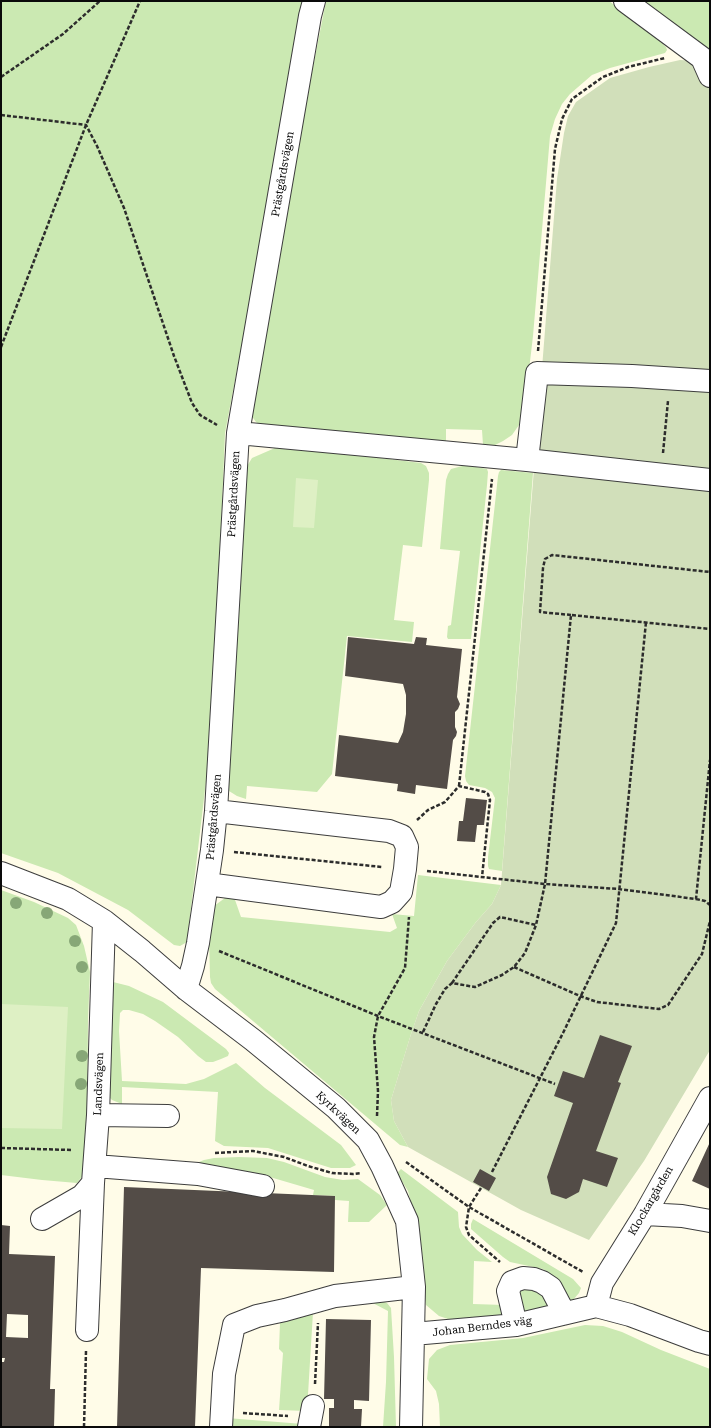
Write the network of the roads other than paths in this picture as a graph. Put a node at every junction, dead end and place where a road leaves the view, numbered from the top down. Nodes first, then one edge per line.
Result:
1 (314, 1) edge
2 (625, 1) edge
3 (707, 63) edge
4 (710, 380) edge
5 (238, 433) junction
6 (527, 460) junction
7 (710, 480) edge
8 (216, 811) junction
9 (1, 873) edge
10 (207, 884) junction
11 (104, 921) junction
12 (186, 990) junction
13 (710, 1098) edge
14 (98, 1114) junction
15 (168, 1116) dead end
16 (94, 1175) junction
17 (263, 1186) dead end
18 (645, 1214) junction
19 (42, 1219) dead end
20 (710, 1221) edge
21 (414, 1287) junction
22 (596, 1306) junction
23 (563, 1314) junction
24 (516, 1325) junction
25 (87, 1330) road end
26 (413, 1334) junction
27 (710, 1344) edge
28 (221, 1419) edge
29 (411, 1427) edge

1 - 5 street, Prästgårdsvägen
2 - 3 street
4 - 6 street
5 - 6 street
5 - 8 street, Prästgårdsvägen
6 - 7 street
8 - 10 street, Prästgårdsvägen
8 - 10 street
9 - 11 street
10 - 12 street, Prästgårdsvägen
11 - 12 street
11 - 14 street, Landsvägen
12 - 21 street, Kyrkvägen
13 - 18 street, Klockargården
14 - 15 street
14 - 16 street, Landsvägen
16 - 17 street
16 - 19 street
16 - 25 street, Landsvägen
18 - 20 street
18 - 22 street, Klockargården
21 - 26 street, Kyrkvägen
21 - 28 street
22 - 23 street, Johan Berndes väg
22 - 27 street, Johan Berndes väg
23 - 24 street, Johan Berndes väg
23 - 24 street
24 - 26 street, Johan Berndes väg
26 - 29 street, Kyrkvägen

